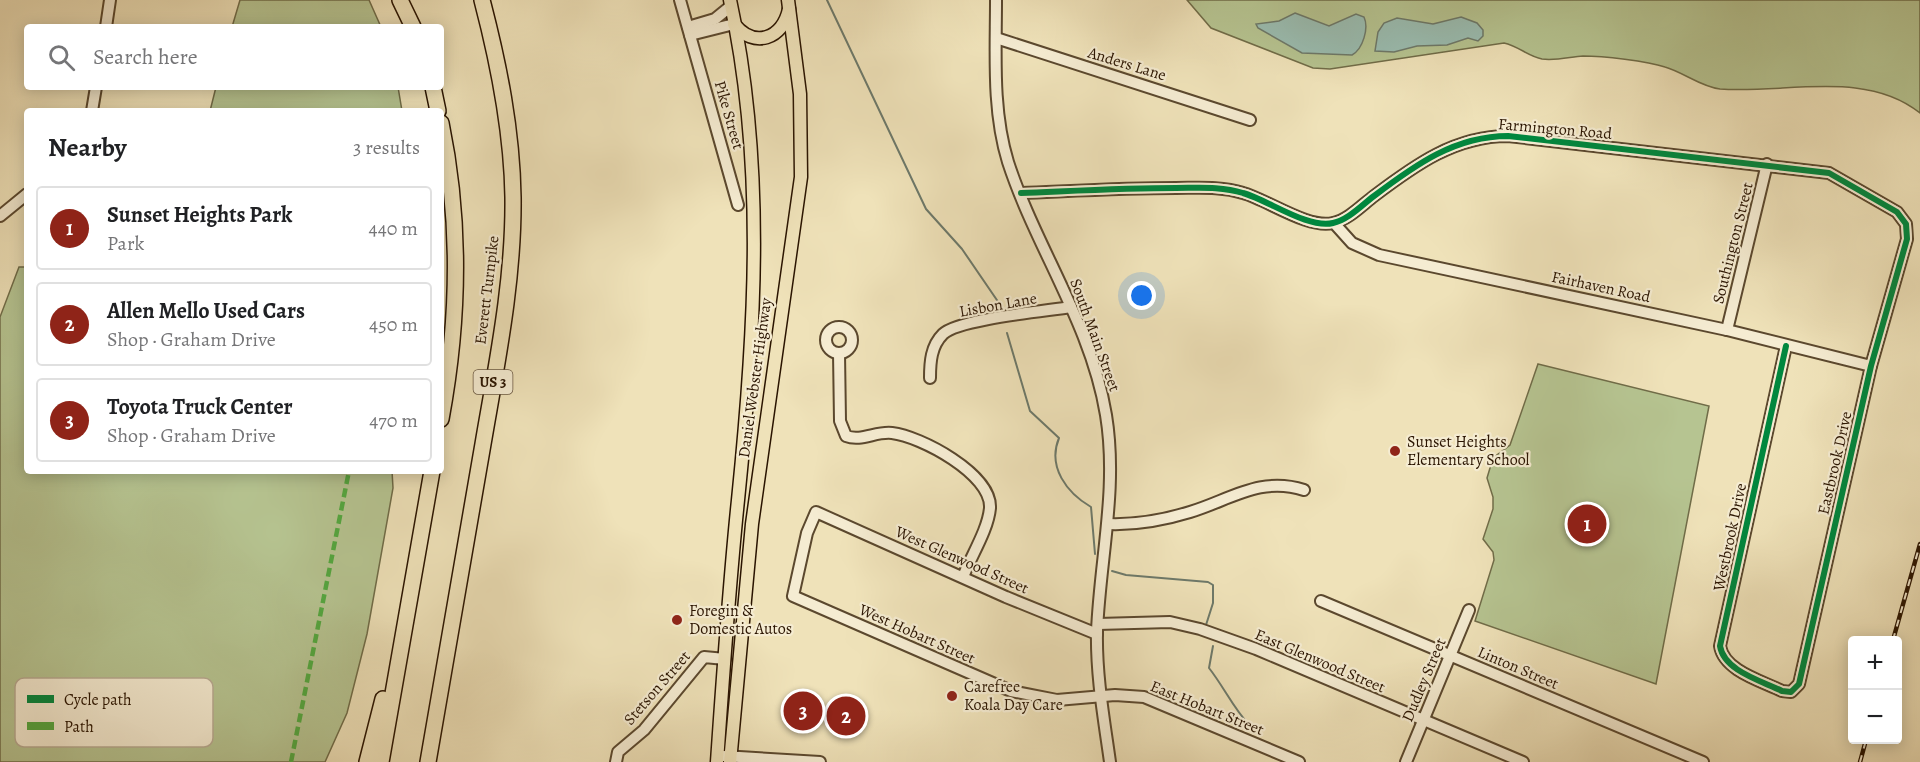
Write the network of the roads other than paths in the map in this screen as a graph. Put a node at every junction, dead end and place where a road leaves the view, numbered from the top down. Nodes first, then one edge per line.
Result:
1 (110, 0) edge
2 (402, 0) edge
3 (482, 0) edge
4 (680, 0) edge
5 (996, 0) edge
6 (732, 2) edge
7 (787, 2) edge
8 (106, 24) edge
9 (413, 24) edge
10 (734, 24) junction
11 (689, 31) junction
12 (996, 38) junction
13 (96, 90) edge
14 (434, 90) edge
15 (92, 108) edge
16 (437, 108) edge
17 (1250, 120) dead end
18 (444, 143) edge
19 (1767, 164) junction
20 (1021, 193) junction
21 (24, 196) edge
22 (738, 205) dead end
23 (0, 216) edge
24 (1334, 223) junction
25 (1907, 239) joint
26 (1071, 308) junction
27 (1727, 330) junction
28 (1785, 346) junction
29 (839, 353) dead end
30 (1871, 366) junction
31 (930, 378) dead end
32 (444, 398) edge
33 (431, 474) edge
34 (1304, 490) dead end
35 (1108, 524) junction
36 (963, 577) junction
37 (460, 579) junction
38 (793, 596) joint
39 (1321, 601) dead end
40 (1469, 610) dead end
41 (1097, 629) junction
42 (1450, 656) junction
43 (725, 659) junction
44 (398, 660) junction
45 (1791, 692) joint
46 (1101, 696) junction
47 (1423, 720) junction
48 (617, 757) edge
49 (717, 759) edge
50 (730, 759) edge
51 (367, 762) edge
52 (381, 762) edge
53 (429, 762) edge
54 (438, 762) edge
55 (820, 762) edge
56 (1110, 762) edge
57 (1299, 762) edge
58 (1406, 762) edge
59 (1523, 762) edge
60 (1702, 762) edge

1 - 8 street
2 - 9 highway
3 - 37 highway, Everett Turnpike / US 3
4 - 11 street, Pike Street
5 - 12 street, South Main Street
6 - 10 main road, Daniel Webster Highway
6 - 11 street
7 - 10 main road
7 - 50 main road, Daniel Webster Highway
10 - 11 street
10 - 43 main road, Daniel Webster Highway
11 - 22 street, Pike Street
12 - 17 street, Anders Lane
12 - 20 street, South Main Street
13 - 15 street
14 - 16 highway
18 - 32 highway, Everett Turnpike / US 3
19 - 24 street, Farmington Road
19 - 25 street, Farmington Road
19 - 27 street, Southington Street
20 - 24 street
20 - 26 street, South Main Street
21 - 23 street
24 - 27 street, Fairhaven Road
25 - 30 street, Eastbrook Drive
26 - 31 street, Lisbon Lane
26 - 35 street, South Main Street
27 - 28 street, Fairhaven Road
28 - 30 street, Fairhaven Road
28 - 45 street, Westbrook Drive
29 - 36 street
30 - 45 street, Eastbrook Drive
33 - 44 highway
34 - 35 street
35 - 41 street, South Main Street
36 - 38 street, West Glenwood Street
36 - 41 street, West Glenwood Street
37 - 53 highway, Everett Turnpike / US 3
37 - 54 highway
38 - 46 street, West Hobart Street
39 - 42 street, Linton Street
40 - 42 street, Dudley Street
41 - 46 street, South Main Street
41 - 47 street, East Glenwood Street
42 - 47 street, Dudley Street
42 - 60 street, Linton Street
43 - 48 street, Stetson Street
43 - 49 main road, Daniel Webster Highway
44 - 51 highway
44 - 52 highway
46 - 56 street, South Main Street
46 - 57 street, East Hobart Street
47 - 58 street, Dudley Street
47 - 59 street, East Glenwood Street
49 - 50 street
50 - 55 street

